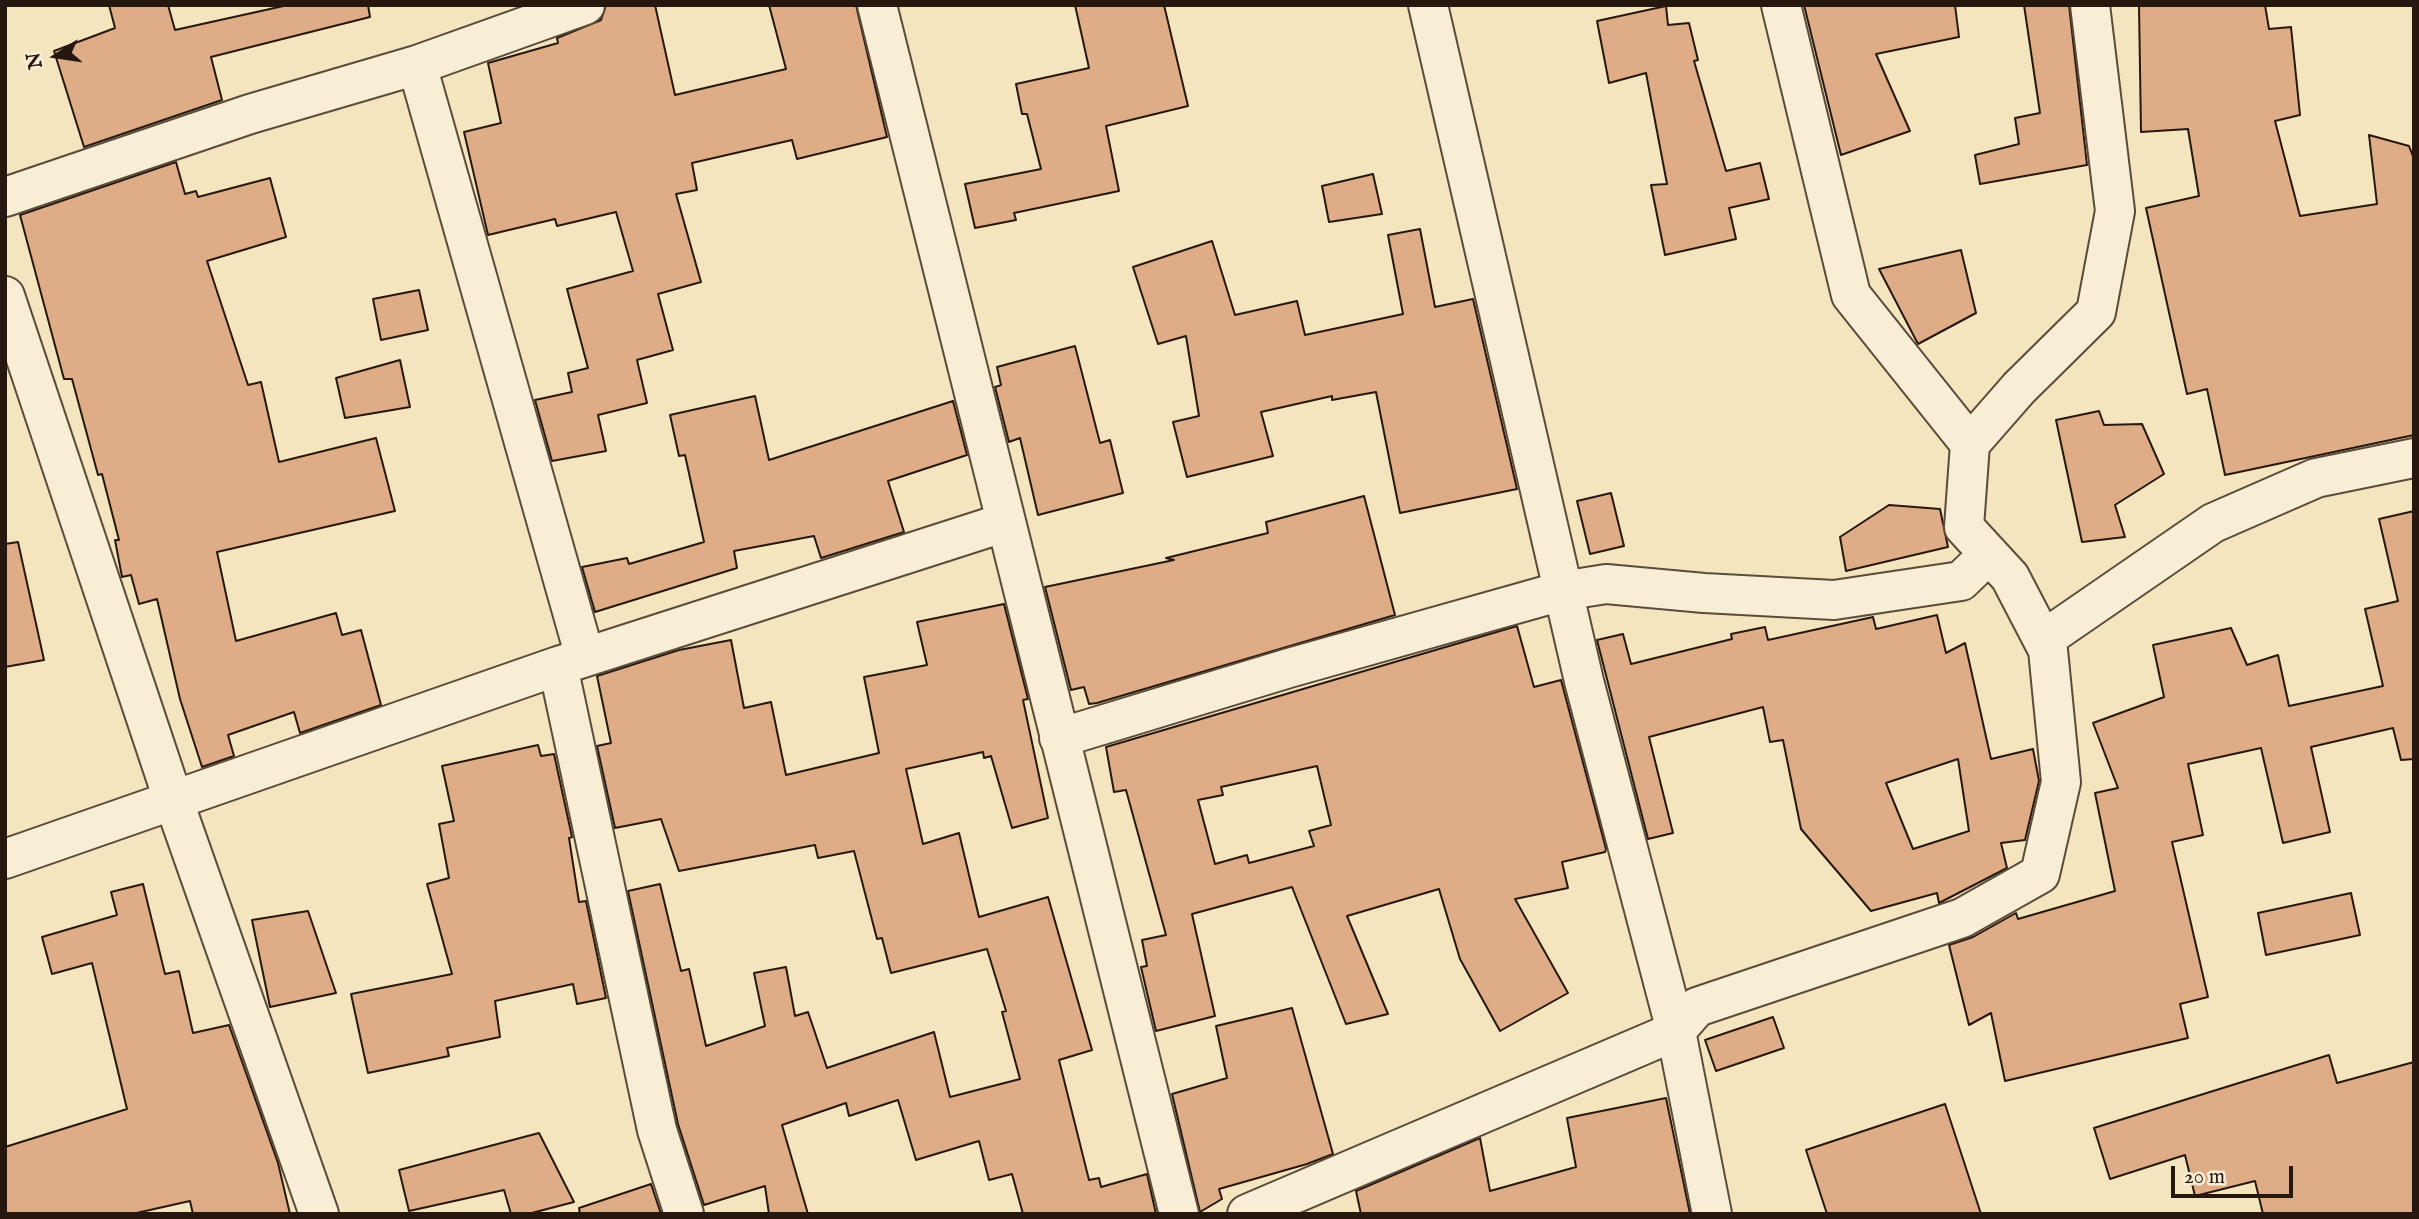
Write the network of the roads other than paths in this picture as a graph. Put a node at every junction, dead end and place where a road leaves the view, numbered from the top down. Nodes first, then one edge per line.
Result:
1 (585, 5) edge
2 (877, 5) edge
3 (1427, 5) edge
4 (1781, 5) edge
5 (2090, 5) edge
6 (417, 65) junction
7 (5, 197) edge
8 (5, 296) edge
9 (1970, 444) junction
10 (2414, 458) edge
11 (1006, 522) junction
12 (1989, 554) junction
13 (1562, 591) junction
14 (2043, 640) junction
15 (572, 661) junction
16 (1059, 738) junction
17 (174, 802) junction
18 (5, 859) edge
19 (1676, 1031) junction
20 (319, 1214) edge
21 (684, 1214) edge
22 (1179, 1214) edge
23 (1247, 1214) edge
24 (1712, 1214) edge

1 - 6 street
2 - 11 street
3 - 13 street
4 - 9 street
5 - 9 street
6 - 7 street
6 - 15 street
8 - 17 street
9 - 12 street
10 - 14 street
11 - 15 street
11 - 16 street
12 - 13 street
12 - 14 street
13 - 16 street
13 - 19 street
14 - 19 street
15 - 17 street
15 - 21 street
16 - 22 street
17 - 18 street
17 - 20 street
19 - 23 street
19 - 24 street

